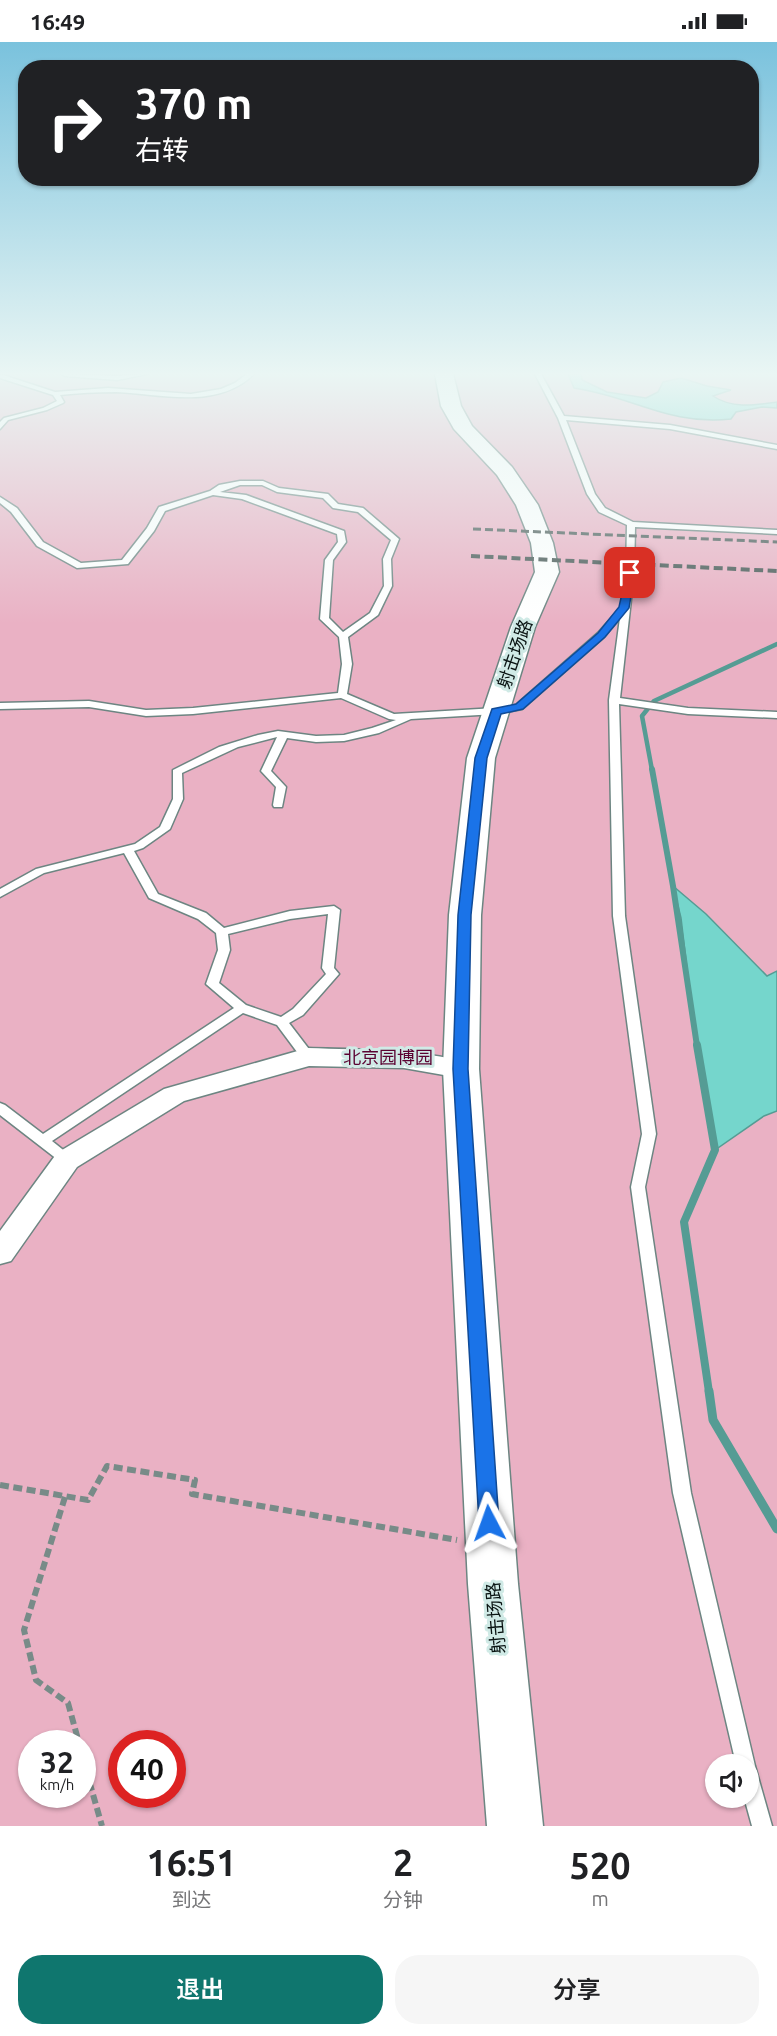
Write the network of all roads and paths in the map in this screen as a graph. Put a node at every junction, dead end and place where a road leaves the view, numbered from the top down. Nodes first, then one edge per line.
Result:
1 (492, 457) edge
2 (577, 457) edge
3 (277, 490) junction
4 (213, 493) junction
5 (243, 497) junction
6 (0, 499) edge
7 (631, 524) junction
8 (777, 532) edge
9 (624, 608) junction
10 (343, 636) junction
11 (342, 695) junction
12 (614, 700) junction
13 (0, 706) edge
14 (496, 711) junction
15 (777, 715) edge
16 (412, 716) junction
17 (284, 735) junction
18 (278, 805) dead end
19 (127, 849) junction
20 (0, 894) edge
21 (222, 932) junction
22 (242, 1008) junction
23 (282, 1022) junction
24 (308, 1057) junction
25 (461, 1069) junction
26 (0, 1108) edge
27 (43, 1141) junction
28 (67, 1160) junction
29 (0, 1253) edge
30 (0, 1485) edge
31 (65, 1497) junction
32 (491, 1546) junction
33 (75, 1730) edge
34 (744, 1754) edge
35 (96, 1805) edge
36 (757, 1808) edge
37 (102, 1826) edge
38 (515, 1826) edge
39 (762, 1826) edge

1 - 14 street, 射击场路
2 - 7 lane
3 - 4 lane
3 - 5 lane
3 - 10 lane
4 - 5 lane
4 - 6 lane
5 - 10 lane
7 - 8 lane
7 - 9 lane
9 - 12 lane
9 - 14 lane
10 - 11 lane
11 - 13 lane
11 - 16 lane
12 - 15 lane
12 - 34 lane
14 - 16 lane
14 - 25 street, 射击场路
16 - 17 lane
17 - 18 lane
17 - 19 lane
19 - 20 lane
19 - 21 lane
21 - 22 lane
21 - 23 lane
22 - 23 lane
22 - 27 lane
23 - 24 lane
24 - 25 street
24 - 28 street
25 - 32 street, 射击场路
26 - 27 lane
27 - 28 lane
28 - 29 street
30 - 31 path
31 - 32 path
31 - 33 path
32 - 38 street, 射击场路
35 - 37 path
36 - 39 lane

